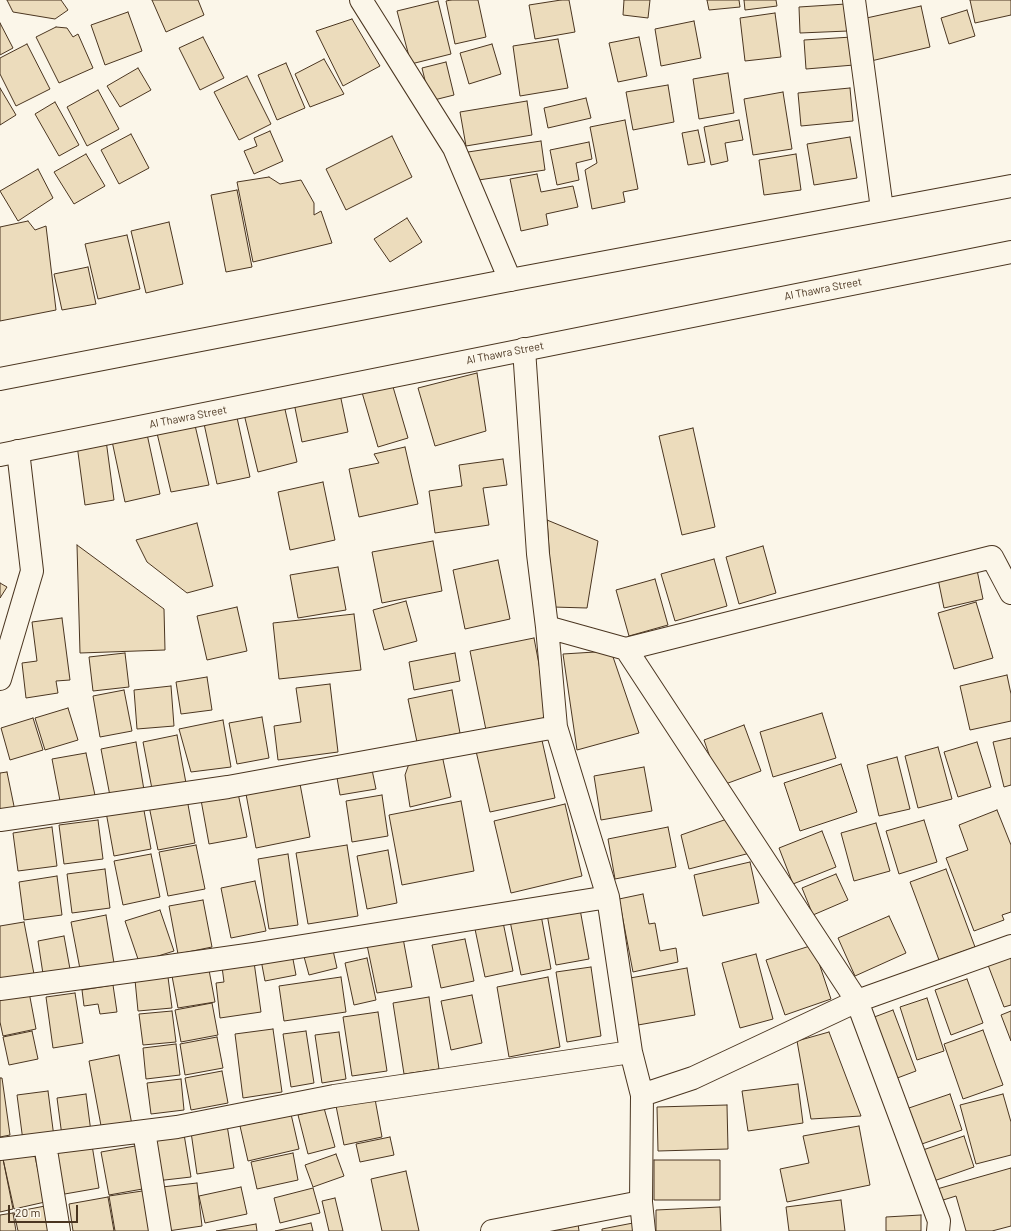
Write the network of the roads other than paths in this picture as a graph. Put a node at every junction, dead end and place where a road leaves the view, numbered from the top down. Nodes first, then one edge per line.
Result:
1 (361, 0) edge
2 (854, 0) edge
3 (1011, 186) edge
4 (882, 209) junction
5 (1011, 252) edge
6 (510, 280) junction
7 (524, 349) junction
8 (0, 379) edge
9 (9, 453) edge
10 (1011, 593) edge
11 (547, 628) junction
12 (626, 649) junction
13 (0, 679) edge
14 (556, 727) junction
15 (0, 820) edge
16 (608, 897) junction
17 (1011, 946) edge
18 (0, 989) edge
19 (857, 1001) junction
20 (631, 1052) junction
21 (642, 1095) junction
22 (144, 1131) junction
23 (45, 1144) junction
24 (0, 1149) edge
25 (641, 1202) junction
26 (59, 1231) edge
27 (160, 1231) edge
28 (492, 1231) edge
29 (644, 1231) edge
30 (938, 1231) edge

1 - 6 street
2 - 4 street
3 - 4 street
4 - 6 street
5 - 7 street, Al Thawra Street
6 - 8 street
7 - 9 street, Al Thawra Street
7 - 11 street
9 - 13 street
10 - 12 street
11 - 12 street
11 - 14 street
12 - 19 street
14 - 15 street
14 - 16 street
16 - 18 street
16 - 20 street
17 - 19 street
19 - 21 street
19 - 30 street
20 - 21 street
20 - 22 street
21 - 25 street
22 - 23 street
22 - 27 street
23 - 24 street
23 - 26 street
25 - 28 street
25 - 29 street

